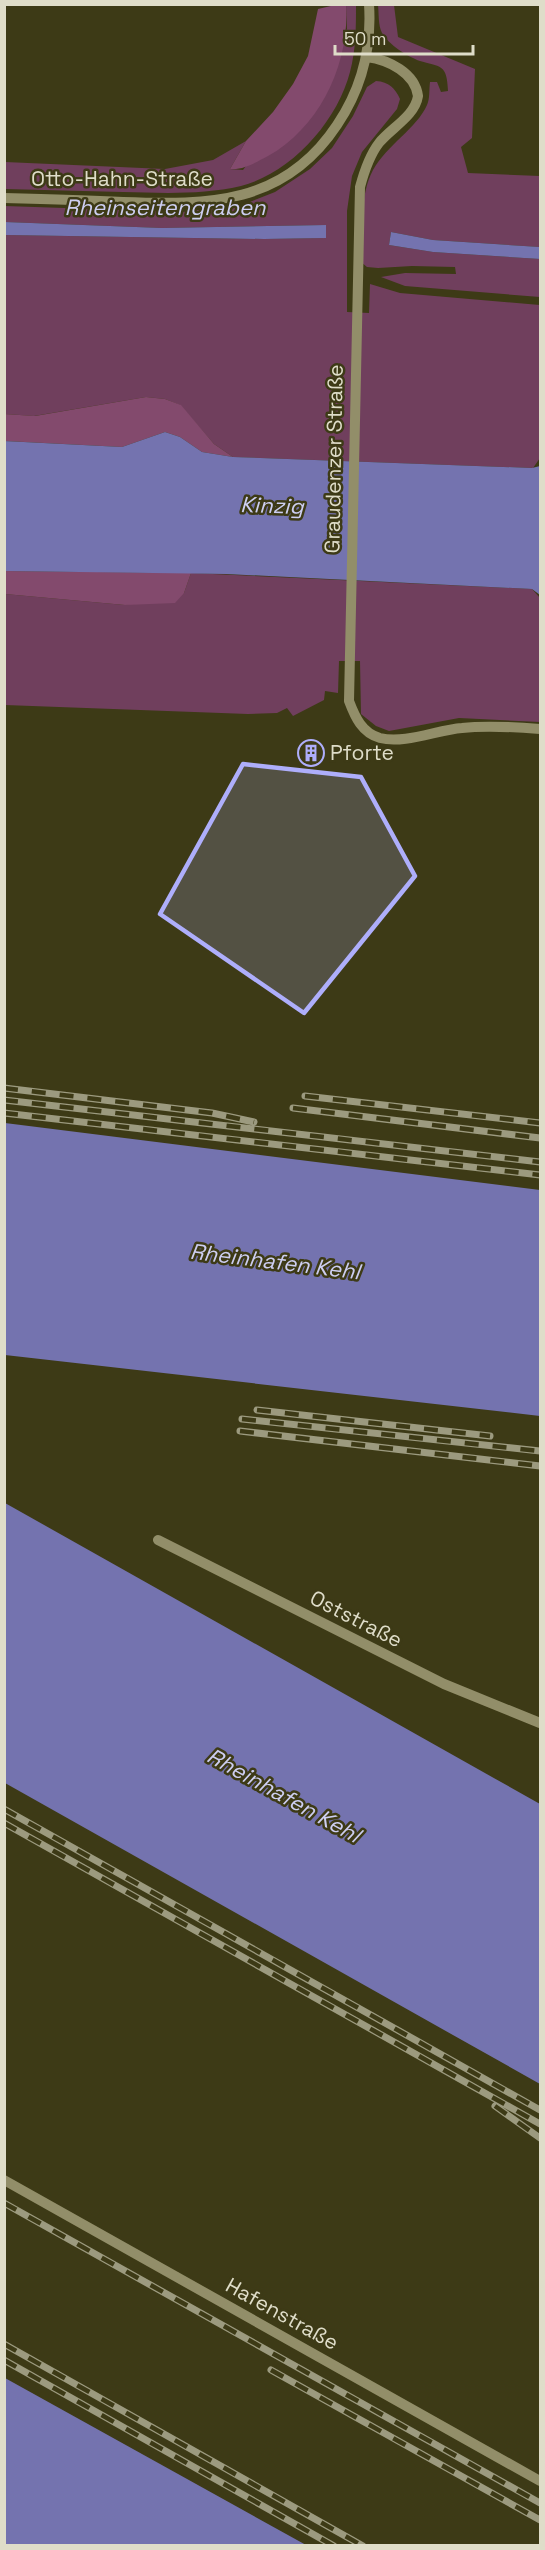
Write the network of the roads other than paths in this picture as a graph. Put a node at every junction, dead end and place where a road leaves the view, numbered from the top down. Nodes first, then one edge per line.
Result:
1 (369, 4) edge
2 (368, 57) junction
3 (4, 198) edge
4 (540, 729) edge
5 (158, 1540) dead end
6 (540, 1724) edge
7 (4, 2180) edge
8 (540, 2481) edge

1 - 2 street, Otto-Hahn-Straße
2 - 3 street, Otto-Hahn-Straße
2 - 4 street, Graudenzer Straße
5 - 6 street, Oststraße
7 - 8 street, Hafenstraße

